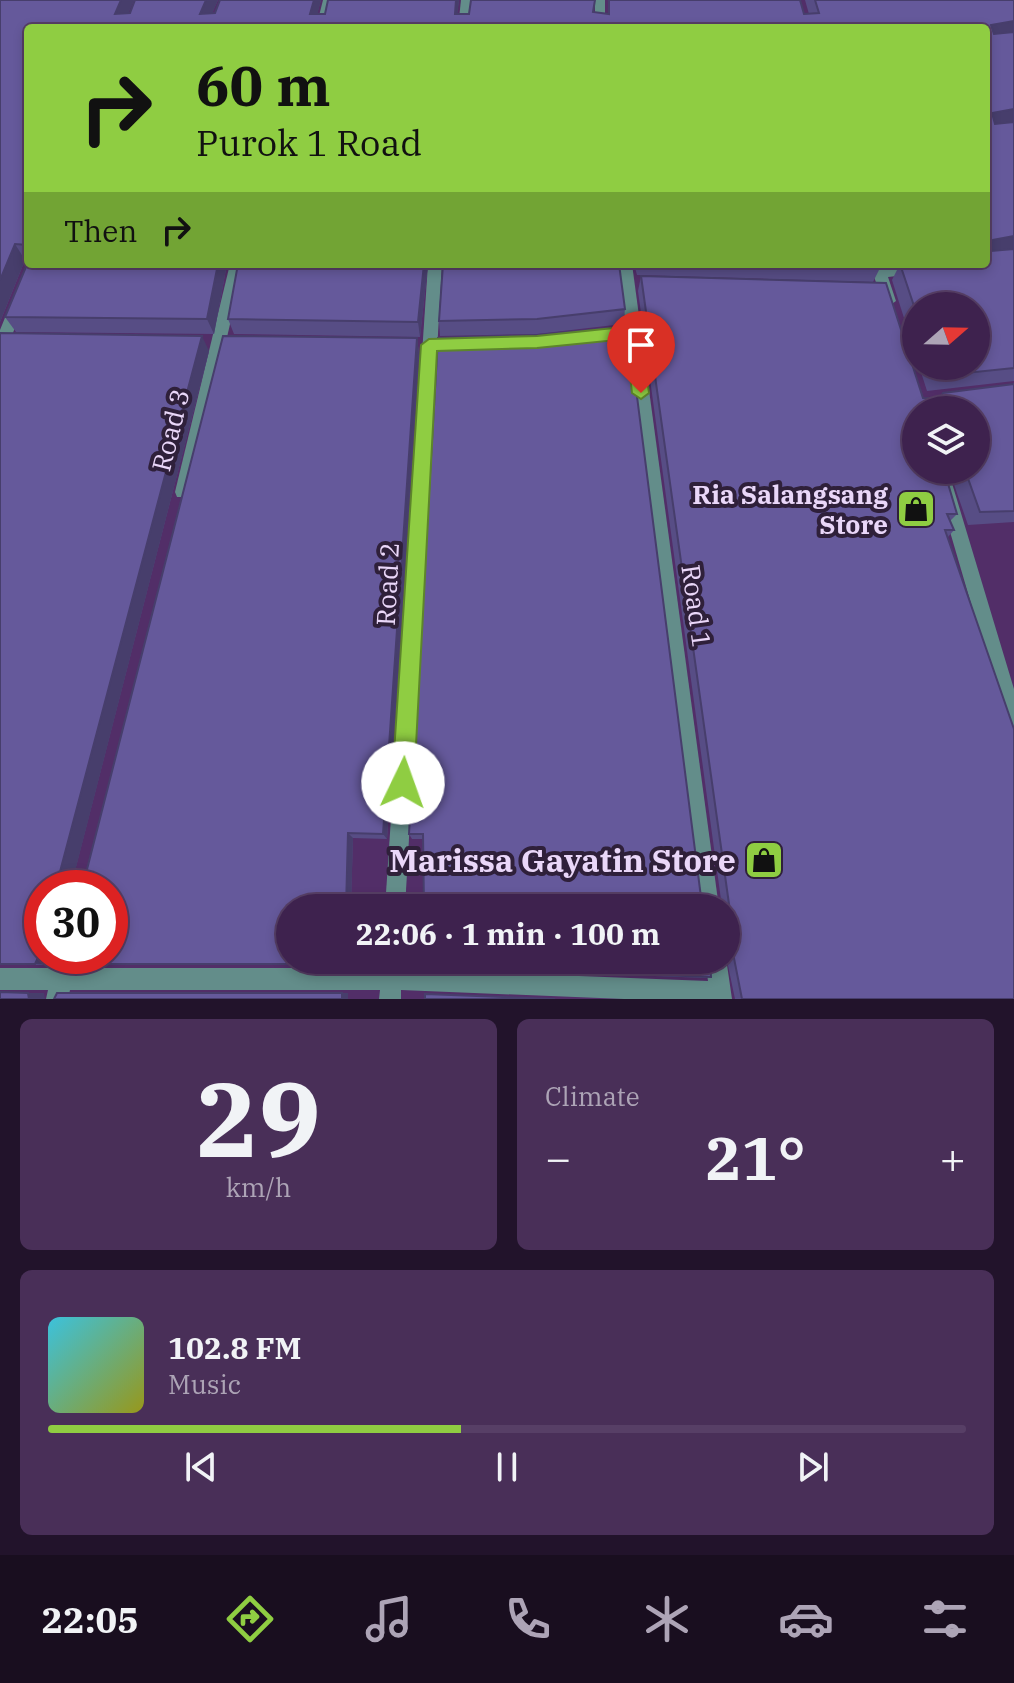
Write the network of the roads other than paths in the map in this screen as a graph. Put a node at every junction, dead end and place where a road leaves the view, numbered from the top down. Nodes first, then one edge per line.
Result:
1 (328, 0) edge
2 (466, 0) edge
3 (600, 0) edge
4 (322, 24) edge
5 (463, 24) edge
6 (600, 24) edge
7 (32, 268) edge
8 (236, 268) edge
9 (435, 268) edge
10 (627, 268) edge
11 (878, 268) edge
12 (894, 317) edge
13 (5, 342) edge
14 (944, 484) edge
15 (180, 508) edge
16 (1014, 720) edge
17 (396, 894) edge
18 (707, 894) edge
19 (718, 974) edge
20 (0, 979) edge
21 (391, 979) edge
22 (59, 989) edge
23 (720, 996) edge

1 - 4 street
2 - 5 street
3 - 6 street
7 - 13 street
8 - 15 street, Road 3
9 - 17 street, Road 2
10 - 18 street, Road 1
11 - 12 street
14 - 16 street
19 - 23 street
20 - 22 street
21 - 22 street
21 - 23 street

